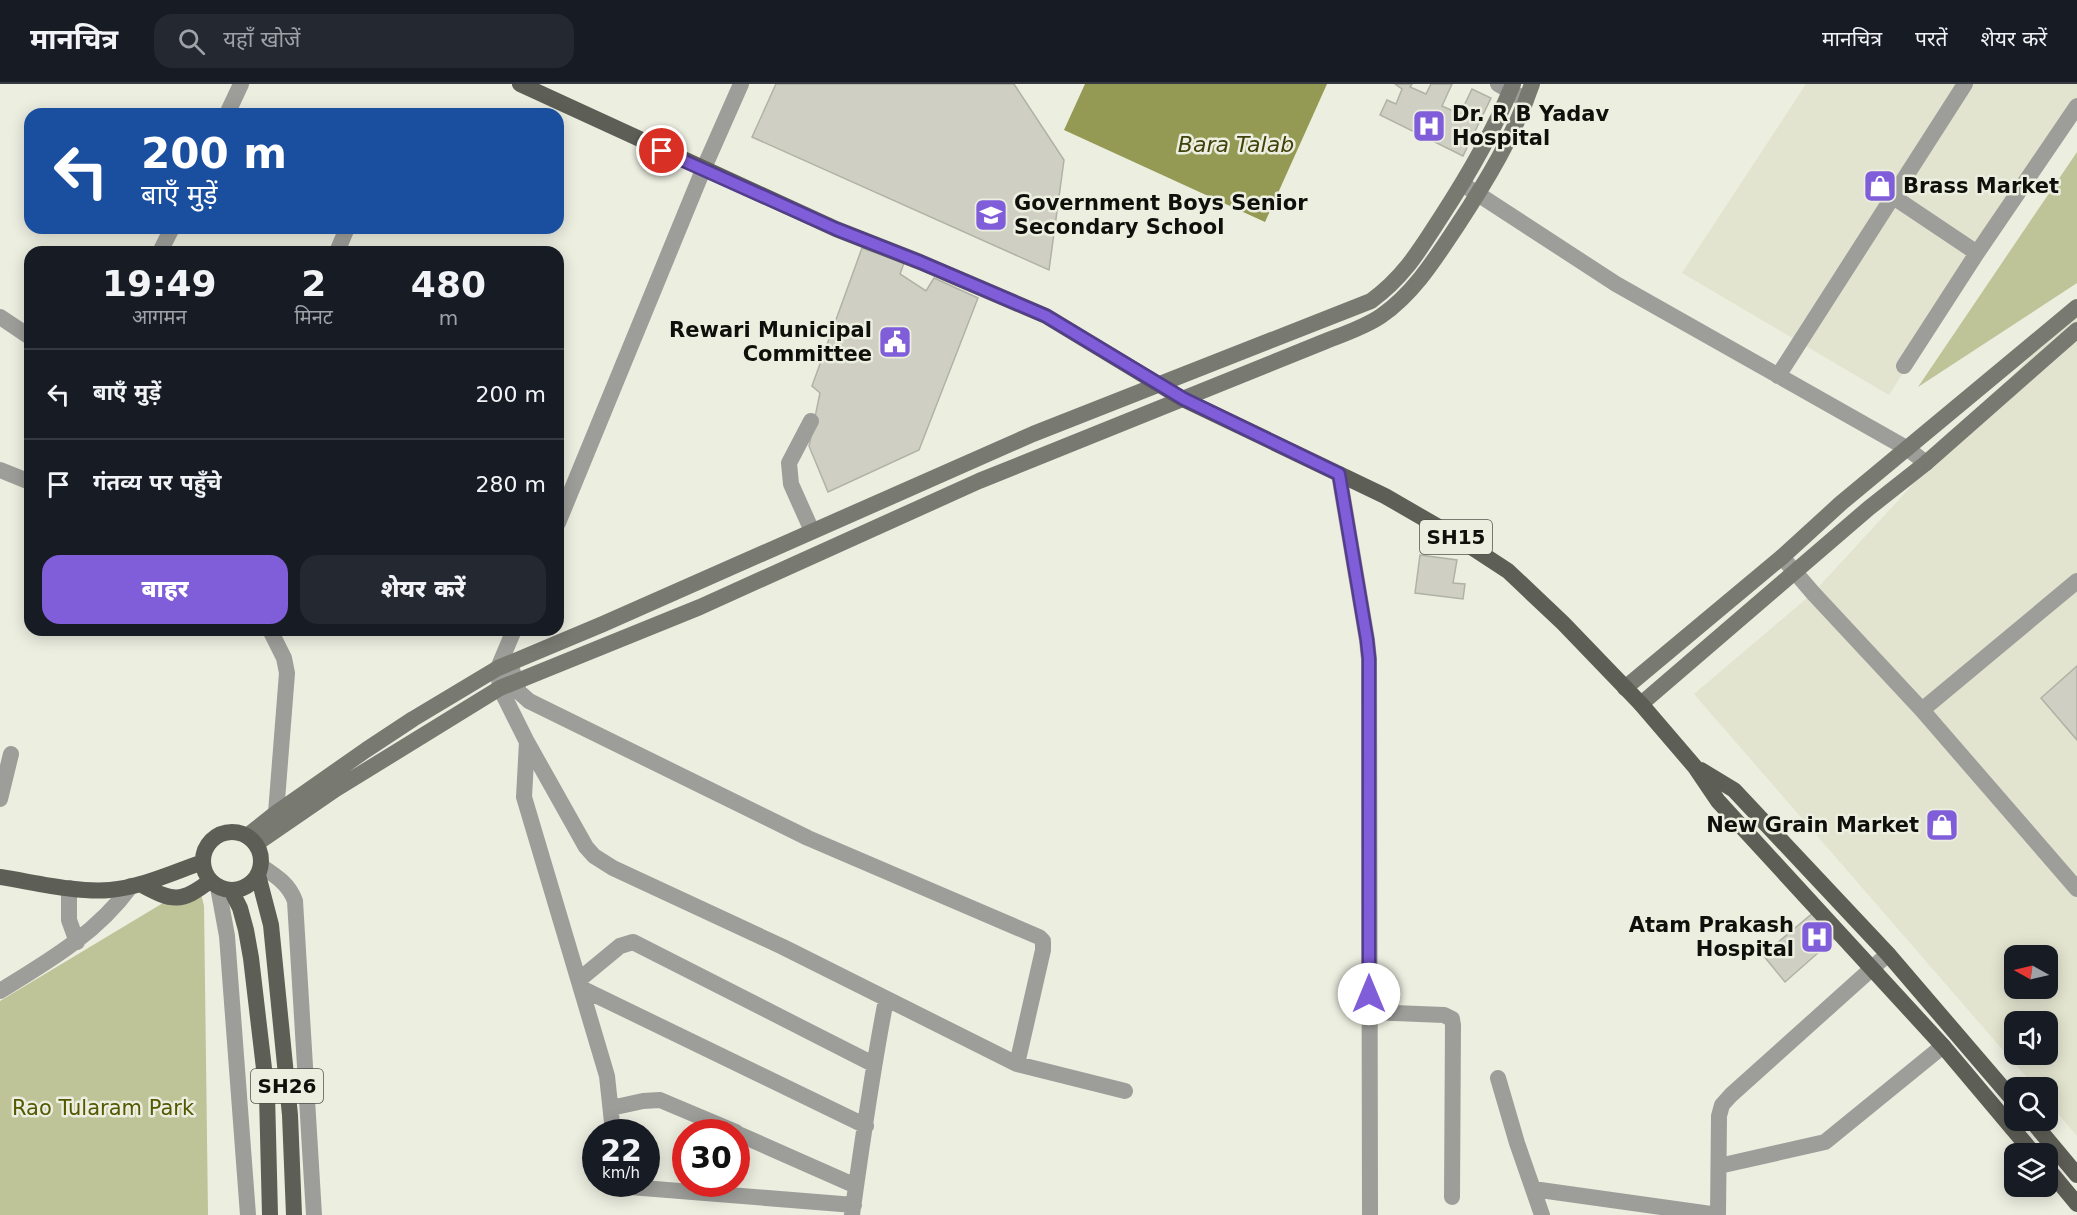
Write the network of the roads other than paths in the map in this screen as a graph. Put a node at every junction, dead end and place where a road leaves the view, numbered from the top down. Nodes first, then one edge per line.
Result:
1 (241, 84) edge
2 (519, 84) edge
3 (741, 84) edge
4 (1532, 84) edge
5 (1965, 84) edge
6 (1507, 86) edge
7 (1526, 100) junction
8 (2077, 106) edge
9 (230, 108) edge
10 (703, 170) junction
11 (1462, 184) junction
12 (1478, 194) junction
13 (1892, 196) junction
14 (1977, 253) junction
15 (2077, 307) edge
16 (0, 317) edge
17 (2077, 330) edge
18 (24, 333) edge
19 (1904, 366) dead end
20 (1778, 376) junction
21 (1160, 384) junction
22 (1184, 399) junction
23 (811, 421) dead end
24 (1908, 449) junction
25 (1926, 463) junction
26 (0, 470) edge
27 (1339, 474) junction
28 (24, 480) edge
29 (564, 508) edge
30 (812, 531) junction
31 (1782, 557) junction
32 (1794, 572) junction
33 (2077, 581) edge
34 (273, 636) edge
35 (512, 636) edge
36 (504, 665) junction
37 (508, 685) junction
38 (1625, 688) junction
39 (1641, 704) junction
40 (1922, 710) junction
41 (527, 742) junction
42 (11, 754) dead end
43 (1695, 767) junction
44 (0, 799) edge
45 (276, 813) junction
46 (251, 840) junction
47 (203, 862) junction
48 (260, 870) junction
49 (0, 877) edge
50 (136, 885) junction
51 (220, 886) junction
52 (69, 888) junction
53 (2077, 889) edge
54 (77, 942) junction
55 (1888, 954) junction
56 (1872, 968) junction
57 (581, 984) junction
58 (0, 991) edge
59 (886, 1000) junction
60 (1369, 1012) junction
61 (1943, 1046) junction
62 (873, 1064) junction
63 (1017, 1064) junction
64 (1498, 1078) dead end
65 (2004, 1089) edge
66 (1125, 1091) dead end
67 (611, 1108) junction
68 (612, 1119) edge
69 (704, 1119) edge
70 (866, 1126) junction
71 (2040, 1131) edge
72 (750, 1139) edge
73 (2025, 1143) edge
74 (1719, 1166) junction
75 (2077, 1175) edge
76 (2058, 1181) edge
77 (856, 1186) junction
78 (660, 1189) edge
79 (1533, 1190) junction
80 (1452, 1197) dead end
81 (2077, 1204) edge
82 (853, 1210) edge
83 (248, 1215) edge
84 (270, 1215) edge
85 (294, 1215) edge
86 (314, 1215) edge
87 (1370, 1215) edge
88 (1542, 1215) edge
89 (1718, 1215) edge

1 - 9 street
2 - 10 main road
3 - 10 street
4 - 7 main road
5 - 13 street
6 - 7 street
6 - 11 main road
7 - 12 main road
8 - 14 street
10 - 21 main road
10 - 29 street
11 - 12 street
11 - 21 main road
12 - 20 street
12 - 22 main road
13 - 14 street
13 - 20 street
14 - 19 street
15 - 24 main road
16 - 18 street
17 - 25 main road
20 - 24 street
21 - 22 main road, SH15
21 - 30 main road
22 - 27 main road, SH15
22 - 37 main road
23 - 30 street
24 - 25 street
24 - 31 main road
25 - 32 main road
26 - 28 street
27 - 38 main road, SH15
27 - 60 street
30 - 36 main road
31 - 32 street
31 - 38 main road
32 - 39 main road
32 - 40 street
33 - 40 street
34 - 45 street
35 - 36 street
36 - 37 street
36 - 45 main road
37 - 41 street
37 - 46 main road
37 - 63 street
38 - 39 main road, SH15
39 - 43 main road, SH15
40 - 53 street
41 - 57 street
41 - 59 street
42 - 44 street
43 - 55 main road, SH15
43 - 56 main road, SH15
45 - 46 main road
46 - 47 main road
46 - 48 main road, SH26
47 - 50 main road
47 - 51 main road, SH26
48 - 51 main road
48 - 85 main road, SH26
48 - 86 street
49 - 52 main road
50 - 51 main road
50 - 52 main road
50 - 54 street
51 - 83 street
51 - 84 main road, SH26
52 - 54 street
54 - 58 street
55 - 56 street
55 - 65 main road, SH15
56 - 61 main road, SH15
56 - 74 street
57 - 62 street
57 - 67 street
57 - 70 street
59 - 62 street
59 - 63 street
60 - 80 street
60 - 87 street
61 - 73 main road, SH15
61 - 74 street
62 - 70 street
63 - 66 street
64 - 79 street
67 - 68 street
67 - 69 street
70 - 77 street
71 - 75 main road
72 - 77 street
74 - 89 street
76 - 81 main road
77 - 82 street
78 - 82 street
79 - 88 street
79 - 89 street

